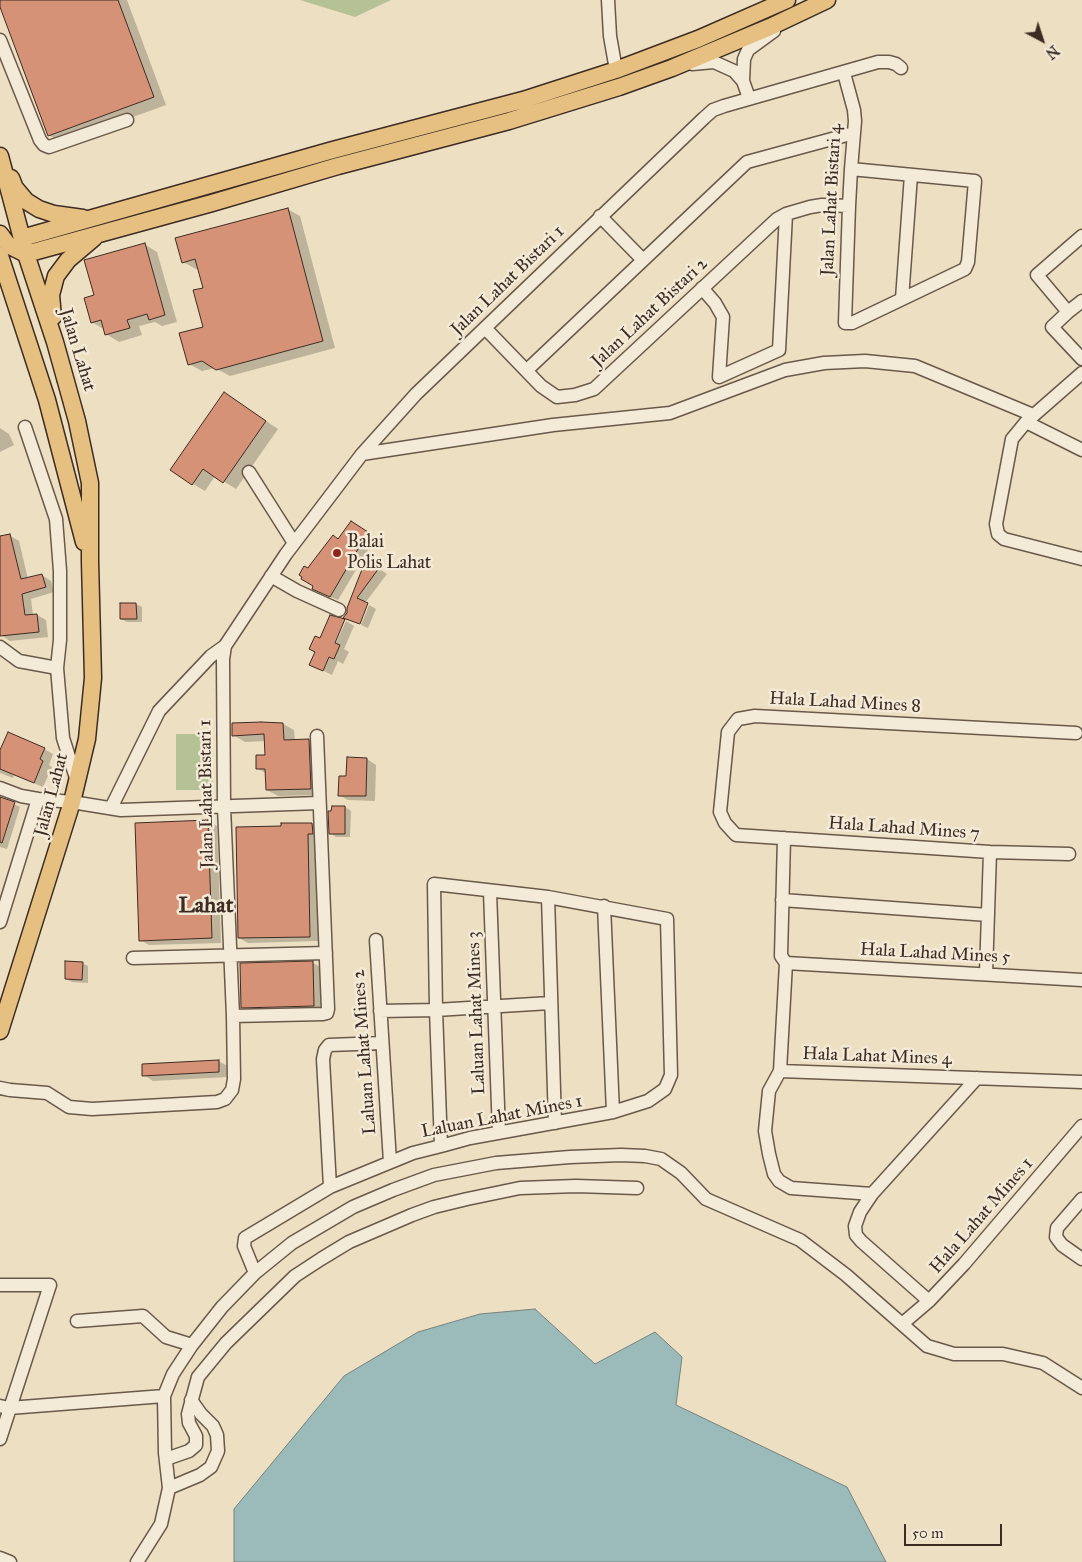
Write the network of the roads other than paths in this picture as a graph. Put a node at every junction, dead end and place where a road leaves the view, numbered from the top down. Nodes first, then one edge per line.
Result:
1 (608, 0) edge
2 (787, 0) edge
3 (827, 0) edge
4 (812, 8) junction
5 (0, 40) edge
6 (672, 68) junction
7 (900, 68) dead end
8 (616, 70) junction
9 (844, 73) junction
10 (743, 81) junction
11 (749, 98) junction
12 (127, 120) dead end
13 (854, 133) junction
14 (0, 154) edge
15 (851, 169) junction
16 (912, 175) junction
17 (849, 206) junction
18 (786, 214) junction
19 (600, 216) junction
20 (88, 219) junction
21 (0, 234) edge
22 (98, 234) junction
23 (1082, 236) edge
24 (22, 247) junction
25 (0, 256) edge
26 (644, 260) junction
27 (702, 288) junction
28 (902, 299) junction
29 (1082, 301) edge
30 (1068, 312) junction
31 (485, 328) junction
32 (54, 342) junction
33 (1082, 360) edge
34 (527, 370) junction
35 (1082, 373) edge
36 (1029, 419) junction
37 (25, 427) dead end
38 (1081, 447) edge
39 (362, 454) junction
40 (249, 472) dead end
41 (70, 490) junction
42 (294, 543) junction
43 (1082, 559) edge
44 (90, 561) junction
45 (271, 576) junction
46 (339, 610) dead end
47 (225, 646) junction
48 (0, 647) edge
49 (57, 668) junction
50 (1076, 733) dead end
51 (317, 736) dead end
52 (77, 781) junction
53 (0, 788) edge
54 (38, 800) junction
55 (72, 802) junction
56 (319, 804) junction
57 (224, 807) junction
58 (111, 808) junction
59 (736, 835) joint
60 (784, 838) junction
61 (990, 852) junction
62 (1069, 854) dead end
63 (490, 892) junction
64 (548, 897) junction
65 (782, 900) junction
66 (604, 906) junction
67 (988, 915) junction
68 (0, 922) edge
69 (376, 940) dead end
70 (326, 953) junction
71 (230, 954) junction
72 (133, 958) dead end
73 (786, 963) junction
74 (986, 974) junction
75 (1082, 980) edge
76 (550, 1003) junction
77 (493, 1006) junction
78 (436, 1010) junction
79 (380, 1011) junction
80 (233, 1016) junction
81 (0, 1031) edge
82 (382, 1043) junction
83 (780, 1071) junction
84 (977, 1078) junction
85 (1082, 1082) edge
86 (0, 1088) edge
87 (613, 1112) junction
88 (555, 1123) junction
89 (1082, 1126) edge
90 (499, 1133) junction
91 (441, 1146) junction
92 (390, 1162) junction
93 (330, 1187) junction
94 (637, 1188) dead end
95 (872, 1194) junction
96 (1082, 1199) edge
97 (1082, 1259) edge
98 (255, 1273) junction
99 (0, 1285) edge
100 (929, 1301) junction
101 (77, 1321) dead end
102 (902, 1324) junction
103 (192, 1345) junction
104 (1082, 1388) edge
105 (164, 1396) junction
106 (191, 1400) junction
107 (4, 1407) edge
108 (0, 1439) edge
109 (166, 1459) junction
110 (169, 1488) junction
111 (0, 1558) edge
112 (10, 1562) edge
113 (137, 1562) edge

1 - 8 street
2 - 8 main road
3 - 4 main road
4 - 6 main road
4 - 10 street
5 - 12 street
6 - 10 street
6 - 22 main road
7 - 9 street, Jalan Lahat Bistari 1
8 - 20 main road
9 - 11 street, Jalan Lahat Bistari 1
9 - 13 street, Jalan Lahat Bistari 4
10 - 11 street
11 - 19 street, Jalan Lahat Bistari 1
13 - 15 street, Jalan Lahat Bistari 4
13 - 26 street
14 - 20 main road
14 - 24 main road, Jalan Lahat
15 - 16 street
15 - 17 street, Jalan Lahat Bistari 4
16 - 28 street
16 - 28 street
17 - 18 street, Jalan Lahat Bistari 2
17 - 28 street, Jalan Lahat Bistari 4
18 - 27 street, Jalan Lahat Bistari 2
18 - 27 street
19 - 26 street
19 - 31 street, Jalan Lahat Bistari 1
20 - 24 main road
21 - 24 main road
22 - 24 main road
22 - 32 main road
23 - 30 street
24 - 32 main road, Jalan Lahat
24 - 41 main road
25 - 41 main road, Jalan Lahat
26 - 34 street
27 - 34 street, Jalan Lahat Bistari 2
29 - 30 street
30 - 33 street
31 - 34 street, Jalan Lahat Bistari 2
31 - 39 street, Jalan Lahat Bistari 1
32 - 44 main road, Jalan Lahat
35 - 36 street
36 - 38 street
36 - 39 street
36 - 43 street
37 - 49 street
39 - 42 street, Jalan Lahat Bistari 1
40 - 42 street
41 - 44 main road, Jalan Lahat
42 - 45 street, Jalan Lahat Bistari 1
44 - 52 main road, Jalan Lahat
45 - 46 street
45 - 47 street, Jalan Lahat Bistari 1
47 - 57 street, Jalan Lahat Bistari 1
47 - 58 street, Jalan Lahat Bistari 1
48 - 49 street
49 - 52 street
50 - 59 street, Hala Lahad Mines 8
51 - 56 street
52 - 55 main road, Jalan Lahat
53 - 54 street
54 - 55 street
54 - 68 street
55 - 58 street
55 - 81 main road, Jalan Lahat
56 - 57 street
56 - 70 street
57 - 58 street
57 - 71 street, Jalan Lahat Bistari 1
59 - 60 street, Hala Lahad Mines 7
60 - 61 street, Hala Lahad Mines 7
60 - 65 street, Hala Lahat Mines 4
61 - 62 street, Hala Lahad Mines 7
61 - 67 street
63 - 64 street
63 - 77 street, Laluan Lahat Mines 3
63 - 78 street
64 - 66 street
64 - 76 street
65 - 67 street
65 - 73 street, Hala Lahat Mines 4
66 - 87 street
66 - 87 street, Laluan Lahat Mines 1
67 - 74 street
69 - 79 street, Laluan Lahat Mines 2
70 - 71 street
70 - 80 street
71 - 72 street
71 - 80 street, Jalan Lahat Bistari 1
73 - 74 street, Hala Lahad Mines 5
73 - 83 street, Hala Lahat Mines 4
74 - 75 street, Hala Lahad Mines 5
76 - 77 street
76 - 88 street
77 - 78 street
77 - 90 street, Laluan Lahat Mines 3
78 - 79 street
78 - 91 street
79 - 82 street, Laluan Lahat Mines 2
80 - 86 street, Jalan Lahat Bistari 1
82 - 92 street, Laluan Lahat Mines 2
82 - 93 street
83 - 84 street, Hala Lahat Mines 4
83 - 95 street
84 - 85 street, Hala Lahat Mines 4
84 - 95 street
87 - 88 street, Laluan Lahat Mines 1
88 - 90 street, Laluan Lahat Mines 1
89 - 100 street, Hala Lahat Mines 1
90 - 91 street, Laluan Lahat Mines 1
91 - 92 street, Laluan Lahat Mines 1
92 - 93 street, Laluan Lahat Mines 1
93 - 98 street, Laluan Lahat Mines 1
94 - 106 street
95 - 100 street
96 - 97 street
98 - 102 street
98 - 103 street
99 - 107 street
100 - 102 street, Hala Lahat Mines 1
101 - 103 street
102 - 104 street
103 - 105 street
105 - 107 street
105 - 109 street
106 - 109 street
106 - 110 street
107 - 108 street
109 - 110 street
110 - 113 street
111 - 112 street

